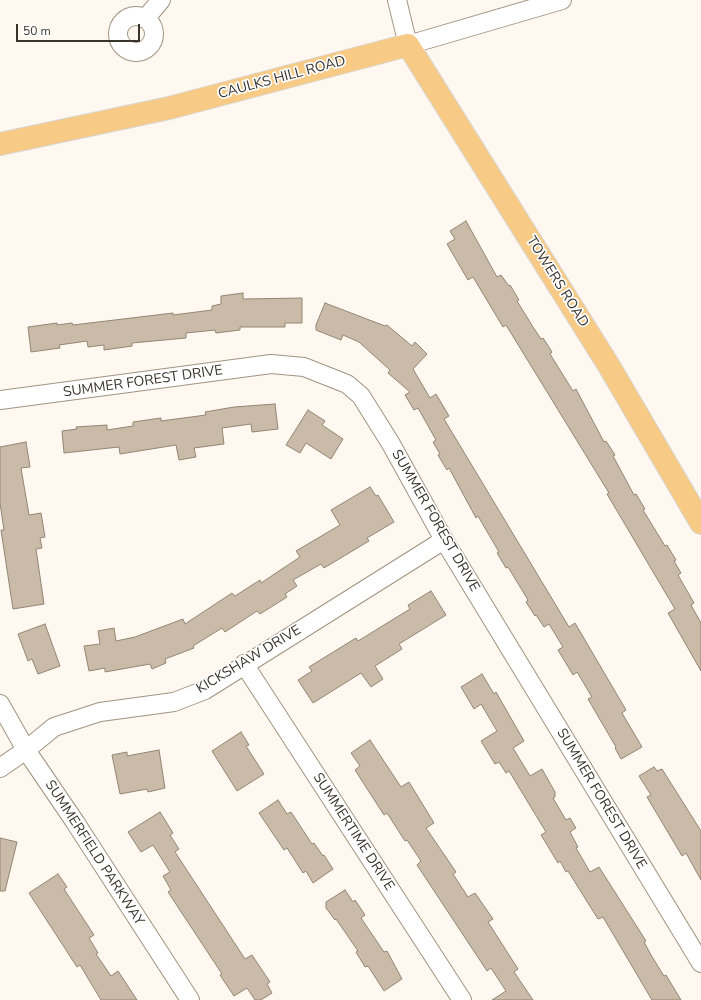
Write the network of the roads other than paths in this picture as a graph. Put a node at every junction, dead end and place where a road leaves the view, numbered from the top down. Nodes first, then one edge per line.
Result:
1 (162, 0) edge
2 (397, 0) edge
3 (562, 0) edge
4 (146, 18) dead end
5 (408, 45) junction
6 (0, 144) edge
7 (0, 400) edge
8 (701, 523) edge
9 (444, 540) junction
10 (244, 664) junction
11 (0, 704) edge
12 (26, 750) junction
13 (0, 768) edge
14 (701, 963) edge
15 (190, 1000) edge
16 (462, 1000) edge

1 - 4 street
2 - 5 street
3 - 5 street, CAULKS HILL ROAD
5 - 6 main road, CAULKS HILL ROAD
5 - 8 main road, TOWERS ROAD
7 - 9 street, SUMMER FOREST DRIVE
9 - 10 street, KICKSHAW DRIVE
9 - 14 street, SUMMER FOREST DRIVE
10 - 12 street, KICKSHAW DRIVE
10 - 16 street, SUMMERTIME DRIVE
11 - 12 street, SUMMERFIELD PARKWAY
12 - 13 street, KICKSHAW DRIVE
12 - 15 street, SUMMERFIELD PARKWAY

